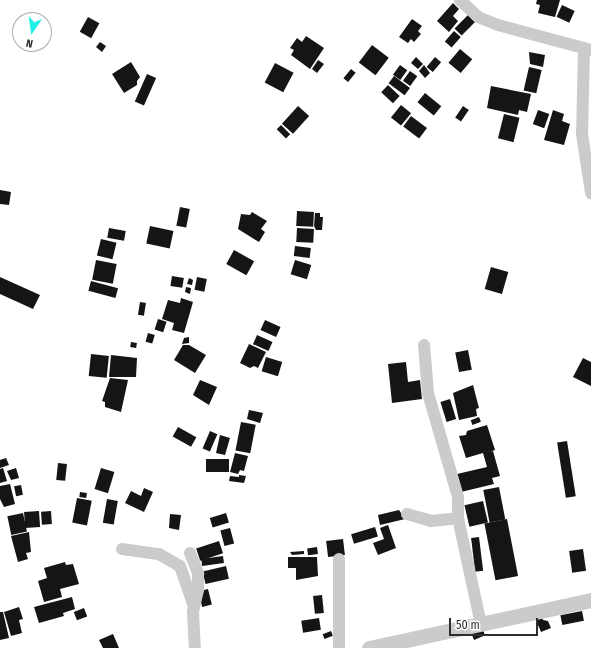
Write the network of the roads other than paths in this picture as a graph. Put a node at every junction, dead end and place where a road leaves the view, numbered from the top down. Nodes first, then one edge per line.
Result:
1 (460, 0) edge
2 (587, 49) edge
3 (591, 193) edge
4 (424, 345) dead end
5 (407, 514) dead end
6 (458, 518) junction
7 (122, 549) dead end
8 (190, 553) dead end
9 (339, 559) dead end
10 (591, 600) edge
11 (193, 604) junction
12 (481, 624) junction
13 (195, 648) edge
14 (339, 648) edge
15 (369, 648) edge

1 - 2 street
2 - 3 street
4 - 6 street
5 - 6 street
6 - 12 street
7 - 11 street
8 - 11 street
9 - 14 street
10 - 12 street
11 - 13 street
12 - 15 street

